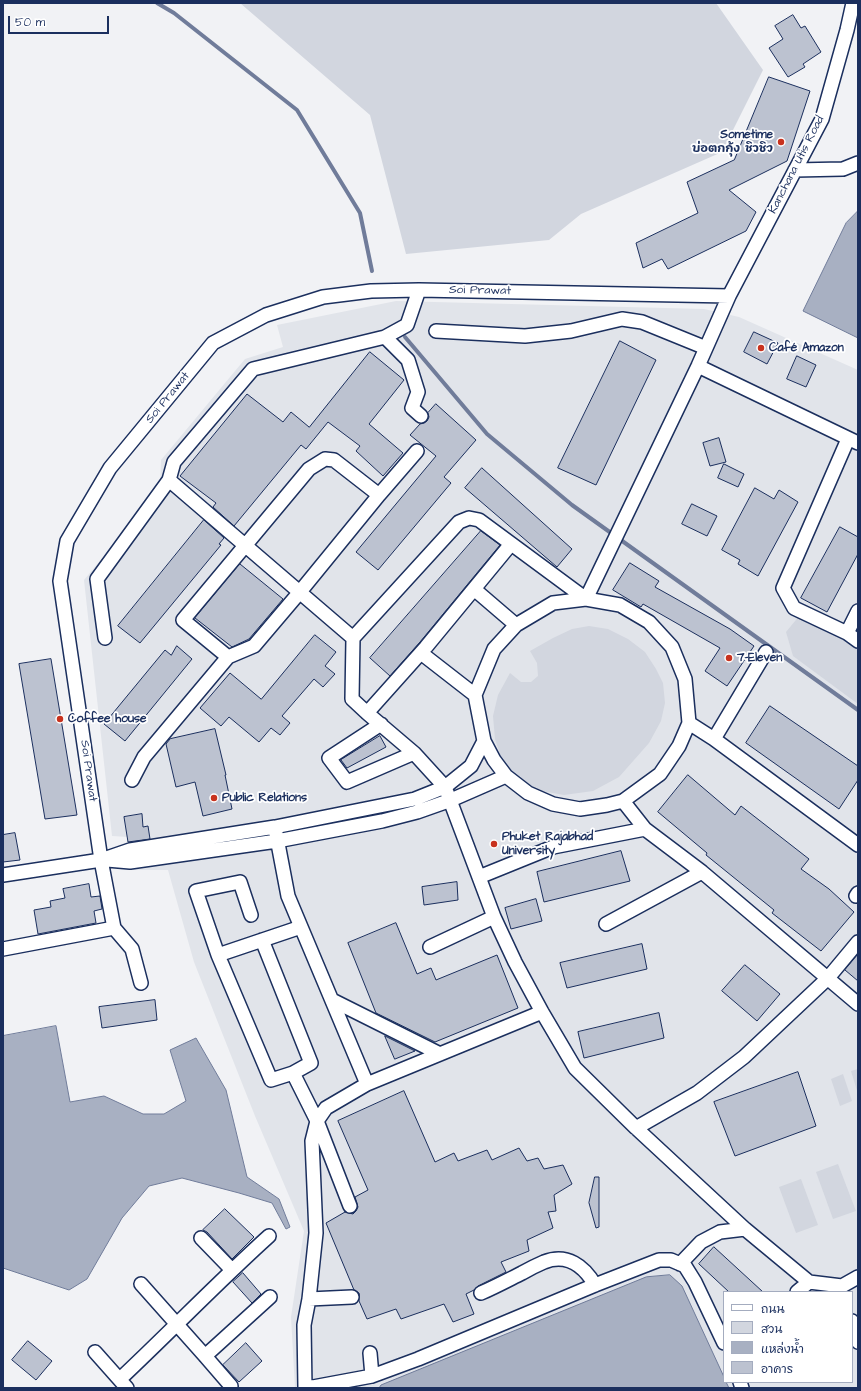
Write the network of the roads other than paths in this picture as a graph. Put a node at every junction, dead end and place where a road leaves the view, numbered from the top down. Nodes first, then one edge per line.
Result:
1 (853, 3) edge
2 (852, 30) edge
3 (858, 163) edge
4 (795, 170) junction
5 (419, 290) junction
6 (729, 296) junction
7 (436, 331) dead end
8 (385, 337) junction
9 (706, 348) junction
10 (698, 366) junction
11 (421, 416) dead end
12 (853, 441) edge
13 (416, 451) dead end
14 (170, 480) junction
15 (379, 495) junction
16 (511, 544) junction
17 (245, 546) junction
18 (474, 589) junction
19 (299, 593) junction
20 (586, 599) junction
21 (858, 611) edge
22 (516, 624) junction
23 (847, 634) junction
24 (105, 638) dead end
25 (353, 638) junction
26 (858, 641) edge
27 (766, 652) dead end
28 (421, 653) junction
29 (228, 657) junction
30 (475, 695) junction
31 (367, 713) junction
32 (689, 723) junction
33 (381, 724) junction
34 (714, 739) junction
35 (484, 741) junction
36 (414, 753) junction
37 (506, 776) junction
38 (132, 780) dead end
39 (445, 787) junction
40 (451, 800) junction
41 (623, 801) junction
42 (275, 827) junction
43 (645, 829) junction
44 (277, 841) junction
45 (858, 844) edge
46 (101, 860) junction
47 (702, 872) junction
48 (3, 875) edge
49 (479, 877) junction
50 (251, 915) dead end
51 (494, 917) junction
52 (606, 924) dead end
53 (114, 928) junction
54 (301, 928) junction
55 (262, 940) junction
56 (858, 942) edge
57 (430, 947) dead end
58 (3, 949) edge
59 (218, 955) junction
60 (828, 978) junction
61 (141, 983) dead end
62 (332, 1000) junction
63 (858, 1004) edge
64 (542, 1012) junction
65 (440, 1054) junction
66 (293, 1073) junction
67 (366, 1084) junction
68 (316, 1121) junction
69 (636, 1128) junction
70 (350, 1206) dead end
71 (745, 1229) junction
72 (269, 1236) dead end
73 (201, 1238) dead end
74 (680, 1264) junction
75 (232, 1270) junction
76 (858, 1277) edge
77 (809, 1282) junction
78 (141, 1284) dead end
79 (595, 1285) junction
80 (843, 1289) edge
81 (798, 1291) edge
82 (481, 1293) dead end
83 (270, 1297) dead end
84 (352, 1297) dead end
85 (309, 1298) junction
86 (853, 1324) edge
87 (178, 1325) junction
88 (723, 1341) edge
89 (858, 1342) edge
90 (95, 1352) dead end
91 (370, 1353) dead end
92 (205, 1356) junction
93 (372, 1376) junction
94 (124, 1384) edge
95 (230, 1386) dead end
96 (305, 1387) edge

1 - 2 street, Kanchana Utis Road
2 - 4 street, Kanchana Utis Road
3 - 4 street
4 - 6 street, Kanchana Utis Road
5 - 6 street, Soi Prawat
5 - 8 street
5 - 46 street, Soi Prawat
6 - 9 street, Kanchana Utis Road
7 - 9 street
8 - 11 street
8 - 14 street
9 - 10 street, Kanchana Utis Road
10 - 12 street
10 - 20 street, Kanchana Utis Road
12 - 23 street
13 - 15 street
14 - 17 street
14 - 24 street
15 - 17 street
15 - 19 street
16 - 18 street
16 - 20 street
16 - 25 street
17 - 19 street
17 - 29 street
18 - 22 street
18 - 28 street
19 - 25 street
19 - 29 street
20 - 22 street
20 - 32 street
21 - 23 street
22 - 30 street
23 - 26 street
25 - 31 street
27 - 34 street
28 - 30 street
28 - 31 street
29 - 38 street
30 - 35 street
31 - 33 street
32 - 34 street
32 - 41 street
33 - 36 street
33 - 36 street
34 - 45 street
35 - 37 street
35 - 39 street
36 - 39 street
37 - 40 street
37 - 41 street
39 - 40 street
39 - 42 street
40 - 44 street
40 - 49 street
41 - 43 street
42 - 44 street
42 - 46 street
43 - 47 street
43 - 49 street
44 - 46 street
44 - 54 street
46 - 48 street
46 - 53 street, Soi Prawat
47 - 52 street
47 - 60 street
49 - 51 street
50 - 59 street
51 - 57 street
51 - 64 street
53 - 58 street
53 - 61 street
54 - 55 street
54 - 62 street
55 - 59 street
55 - 66 street
56 - 60 street
59 - 66 street
60 - 63 street
60 - 69 street
62 - 65 street
62 - 67 street
64 - 65 street
64 - 69 street
65 - 67 street
66 - 68 street
67 - 68 street
68 - 70 street
68 - 85 street
69 - 71 street
71 - 74 street
71 - 77 street
72 - 75 street
73 - 75 street
74 - 79 street
74 - 88 street
75 - 87 street
76 - 80 street
77 - 80 street
77 - 81 street
78 - 87 street
79 - 82 street
79 - 93 street
83 - 92 street
84 - 85 street
85 - 96 street
86 - 89 street
87 - 92 street
87 - 94 street
90 - 94 street
91 - 93 street
92 - 95 street
93 - 96 street

